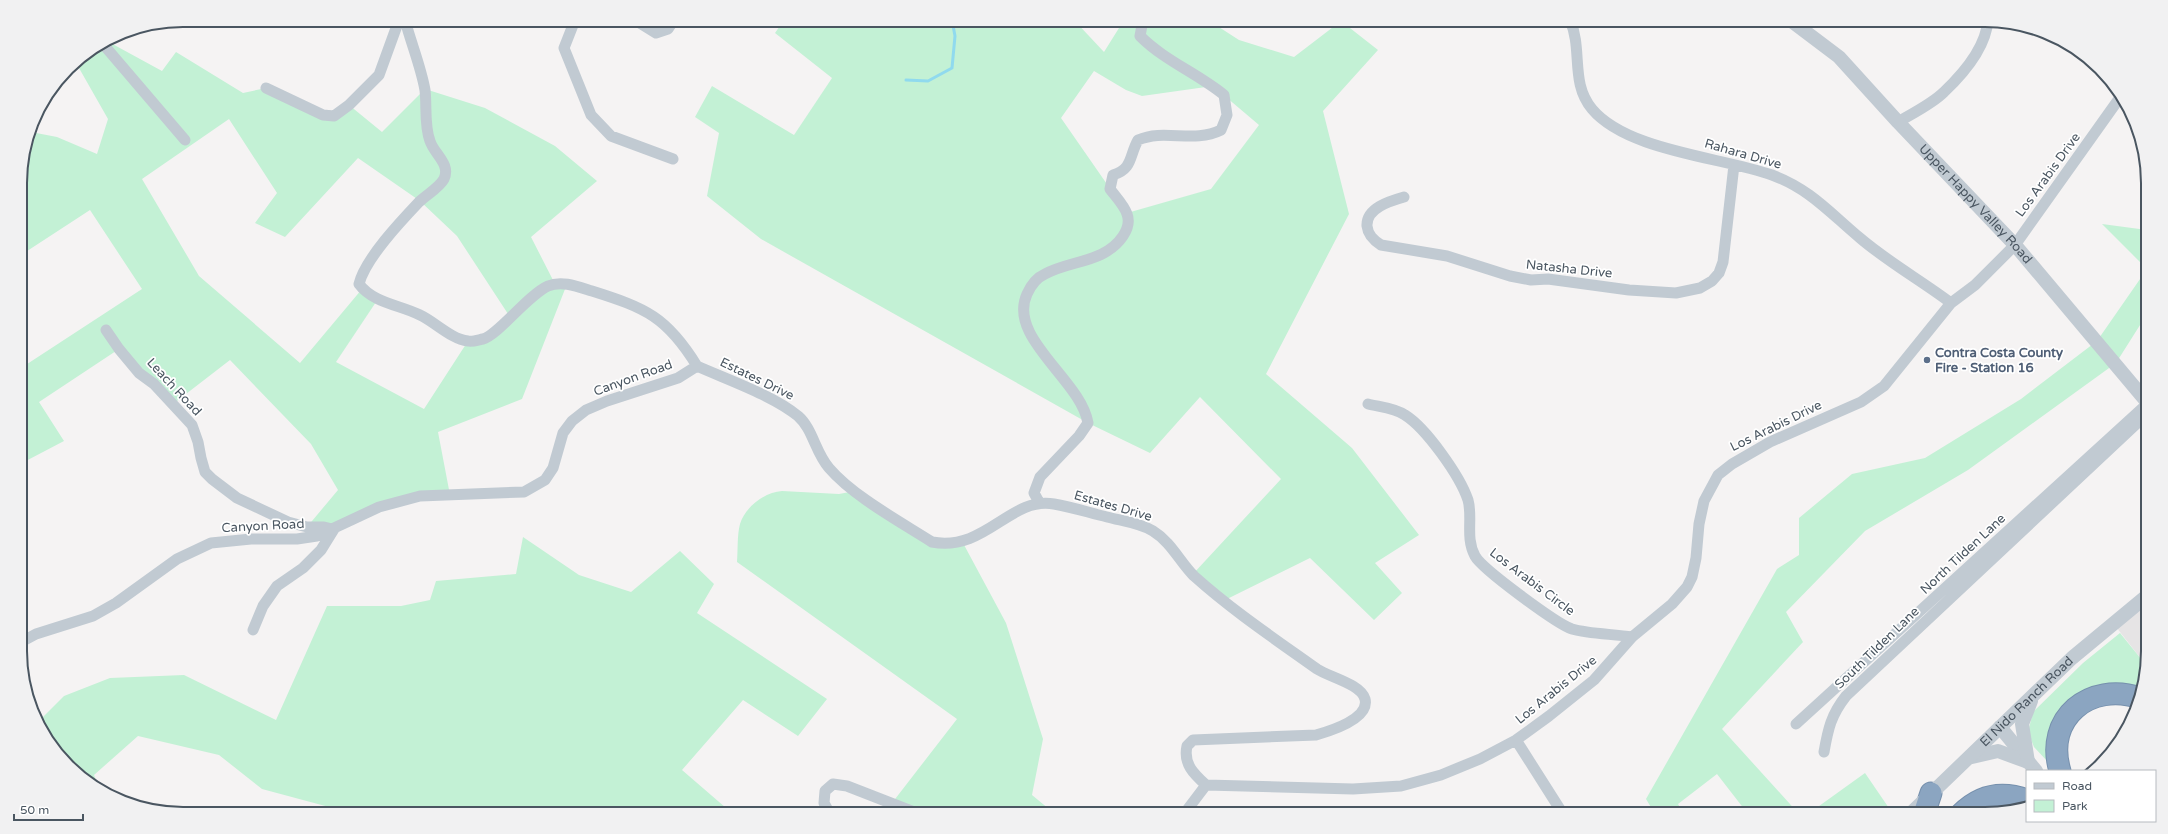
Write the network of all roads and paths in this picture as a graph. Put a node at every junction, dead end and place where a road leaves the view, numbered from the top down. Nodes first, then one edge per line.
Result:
1 (396, 27) edge
2 (407, 27) edge
3 (572, 27) edge
4 (646, 27) edge
5 (669, 27) edge
6 (1142, 27) edge
7 (1574, 27) edge
8 (1799, 27) edge
9 (1987, 27) edge
10 (106, 47) edge
11 (266, 88) dead end
12 (2118, 101) edge
13 (1898, 122) junction
14 (185, 140) dead end
15 (673, 159) dead end
16 (1734, 165) junction
17 (1404, 197) dead end
18 (2015, 244) junction
19 (1951, 303) junction
20 (106, 330) dead end
21 (697, 366) junction
22 (2141, 396) edge
23 (1368, 404) dead end
24 (2141, 408) edge
25 (2141, 420) edge
26 (1039, 502) junction
27 (333, 529) junction
28 (2141, 601) edge
29 (253, 630) dead end
30 (1632, 637) junction
31 (27, 639) edge
32 (2034, 695) junction
33 (2134, 696) edge
34 (1796, 724) dead end
35 (2000, 727) junction
36 (1516, 740) junction
37 (1824, 752) dead end
38 (1968, 758) junction
39 (2032, 767) edge
40 (2060, 770) edge
41 (1206, 785) junction
42 (1931, 793) junction
43 (2026, 800) edge
44 (826, 807) edge
45 (902, 807) edge
46 (1189, 807) edge
47 (1559, 807) edge
48 (1917, 807) edge
49 (1926, 807) edge
50 (1969, 807) edge

1 - 11 street
2 - 21 street, Canyon Road
3 - 15 street
4 - 5 street
6 - 26 street
7 - 16 street, Rahara Drive
8 - 13 street, Upper Happy Valley Road
9 - 13 street
10 - 14 street
12 - 18 street, Los Arabis Drive
13 - 18 street, Upper Happy Valley Road
16 - 17 street, Natasha Drive
16 - 19 street, Rahara Drive
18 - 19 street, Los Arabis Drive
18 - 22 street, Upper Happy Valley Road
19 - 30 street, Los Arabis Drive
20 - 27 street, Leach Road
21 - 26 street, Estates Drive
21 - 27 street, Canyon Road
23 - 30 street, Los Arabis Circle
24 - 34 street, North Tilden Lane
25 - 37 street, South Tilden Lane
26 - 41 street, Estates Drive
27 - 29 street
27 - 31 street, Canyon Road
28 - 32 street, El Nido Ranch Road
30 - 36 street, Los Arabis Drive
32 - 35 street, El Nido Ranch Road
32 - 39 street
33 - 40 highway
35 - 38 street, El Nido Ranch Road
35 - 39 street
36 - 41 street, Los Arabis Drive
36 - 47 street
38 - 39 street
38 - 42 street, El Nido Ranch Road
41 - 46 street
42 - 48 street, El Nido Ranch Road
42 - 49 highway
43 - 50 highway
44 - 45 street

